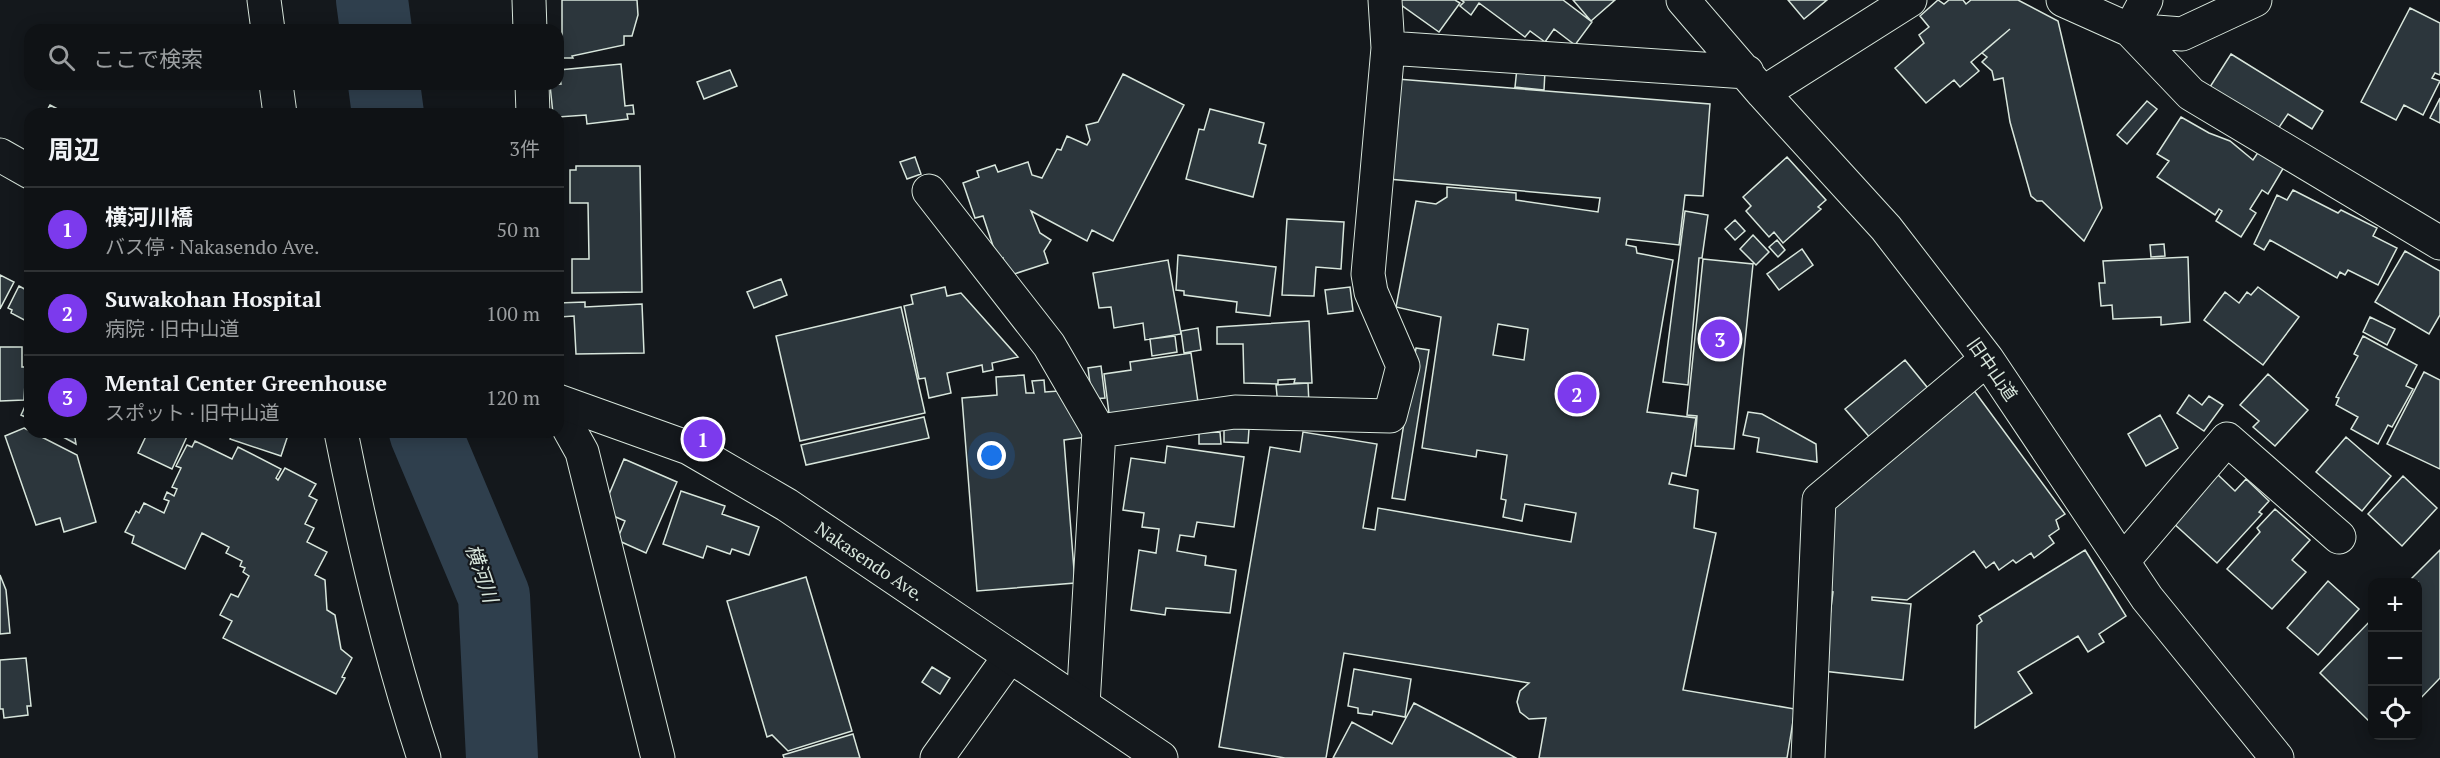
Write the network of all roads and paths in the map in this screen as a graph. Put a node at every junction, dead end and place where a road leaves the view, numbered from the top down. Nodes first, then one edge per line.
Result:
1 (264, 0) edge
2 (529, 0) edge
3 (1385, 0) edge
4 (1683, 0) edge
5 (1910, 0) edge
6 (2063, 0) edge
7 (2146, 0) edge
8 (2255, 0) edge
9 (267, 24) edge
10 (530, 24) edge
11 (2130, 30) junction
12 (1388, 48) junction
13 (1755, 82) junction
14 (277, 90) edge
15 (532, 90) edge
16 (279, 108) edge
17 (533, 108) edge
18 (0, 155) edge
19 (24, 169) edge
20 (929, 191) dead end
21 (2440, 243) edge
22 (1987, 359) junction
23 (564, 403) edge
24 (564, 420) edge
25 (1099, 431) junction
26 (342, 438) edge
27 (2339, 537) dead end
28 (2123, 561) junction
29 (1010, 656) junction
30 (1083, 705) junction
31 (424, 758) edge
32 (658, 758) edge
33 (937, 758) edge
34 (1161, 758) edge
35 (1808, 758) edge
36 (2277, 758) edge

1 - 9 main road
2 - 10 main road
3 - 12 main road
4 - 13 main road, 旧中山道
5 - 13 main road
6 - 11 main road
7 - 11 main road
8 - 11 main road
11 - 21 main road
12 - 13 main road
12 - 25 main road
13 - 22 main road, 旧中山道
14 - 16 main road
15 - 17 main road
18 - 19 main road
20 - 25 main road
22 - 28 main road, 旧中山道
22 - 35 main road
23 - 29 main road, Nakasendo Ave.
24 - 32 main road
25 - 30 main road
26 - 31 main road
27 - 28 main road
28 - 36 main road, 旧中山道
29 - 30 main road, Nakasendo Ave.
29 - 33 main road
30 - 34 main road, Nakasendo Ave.

